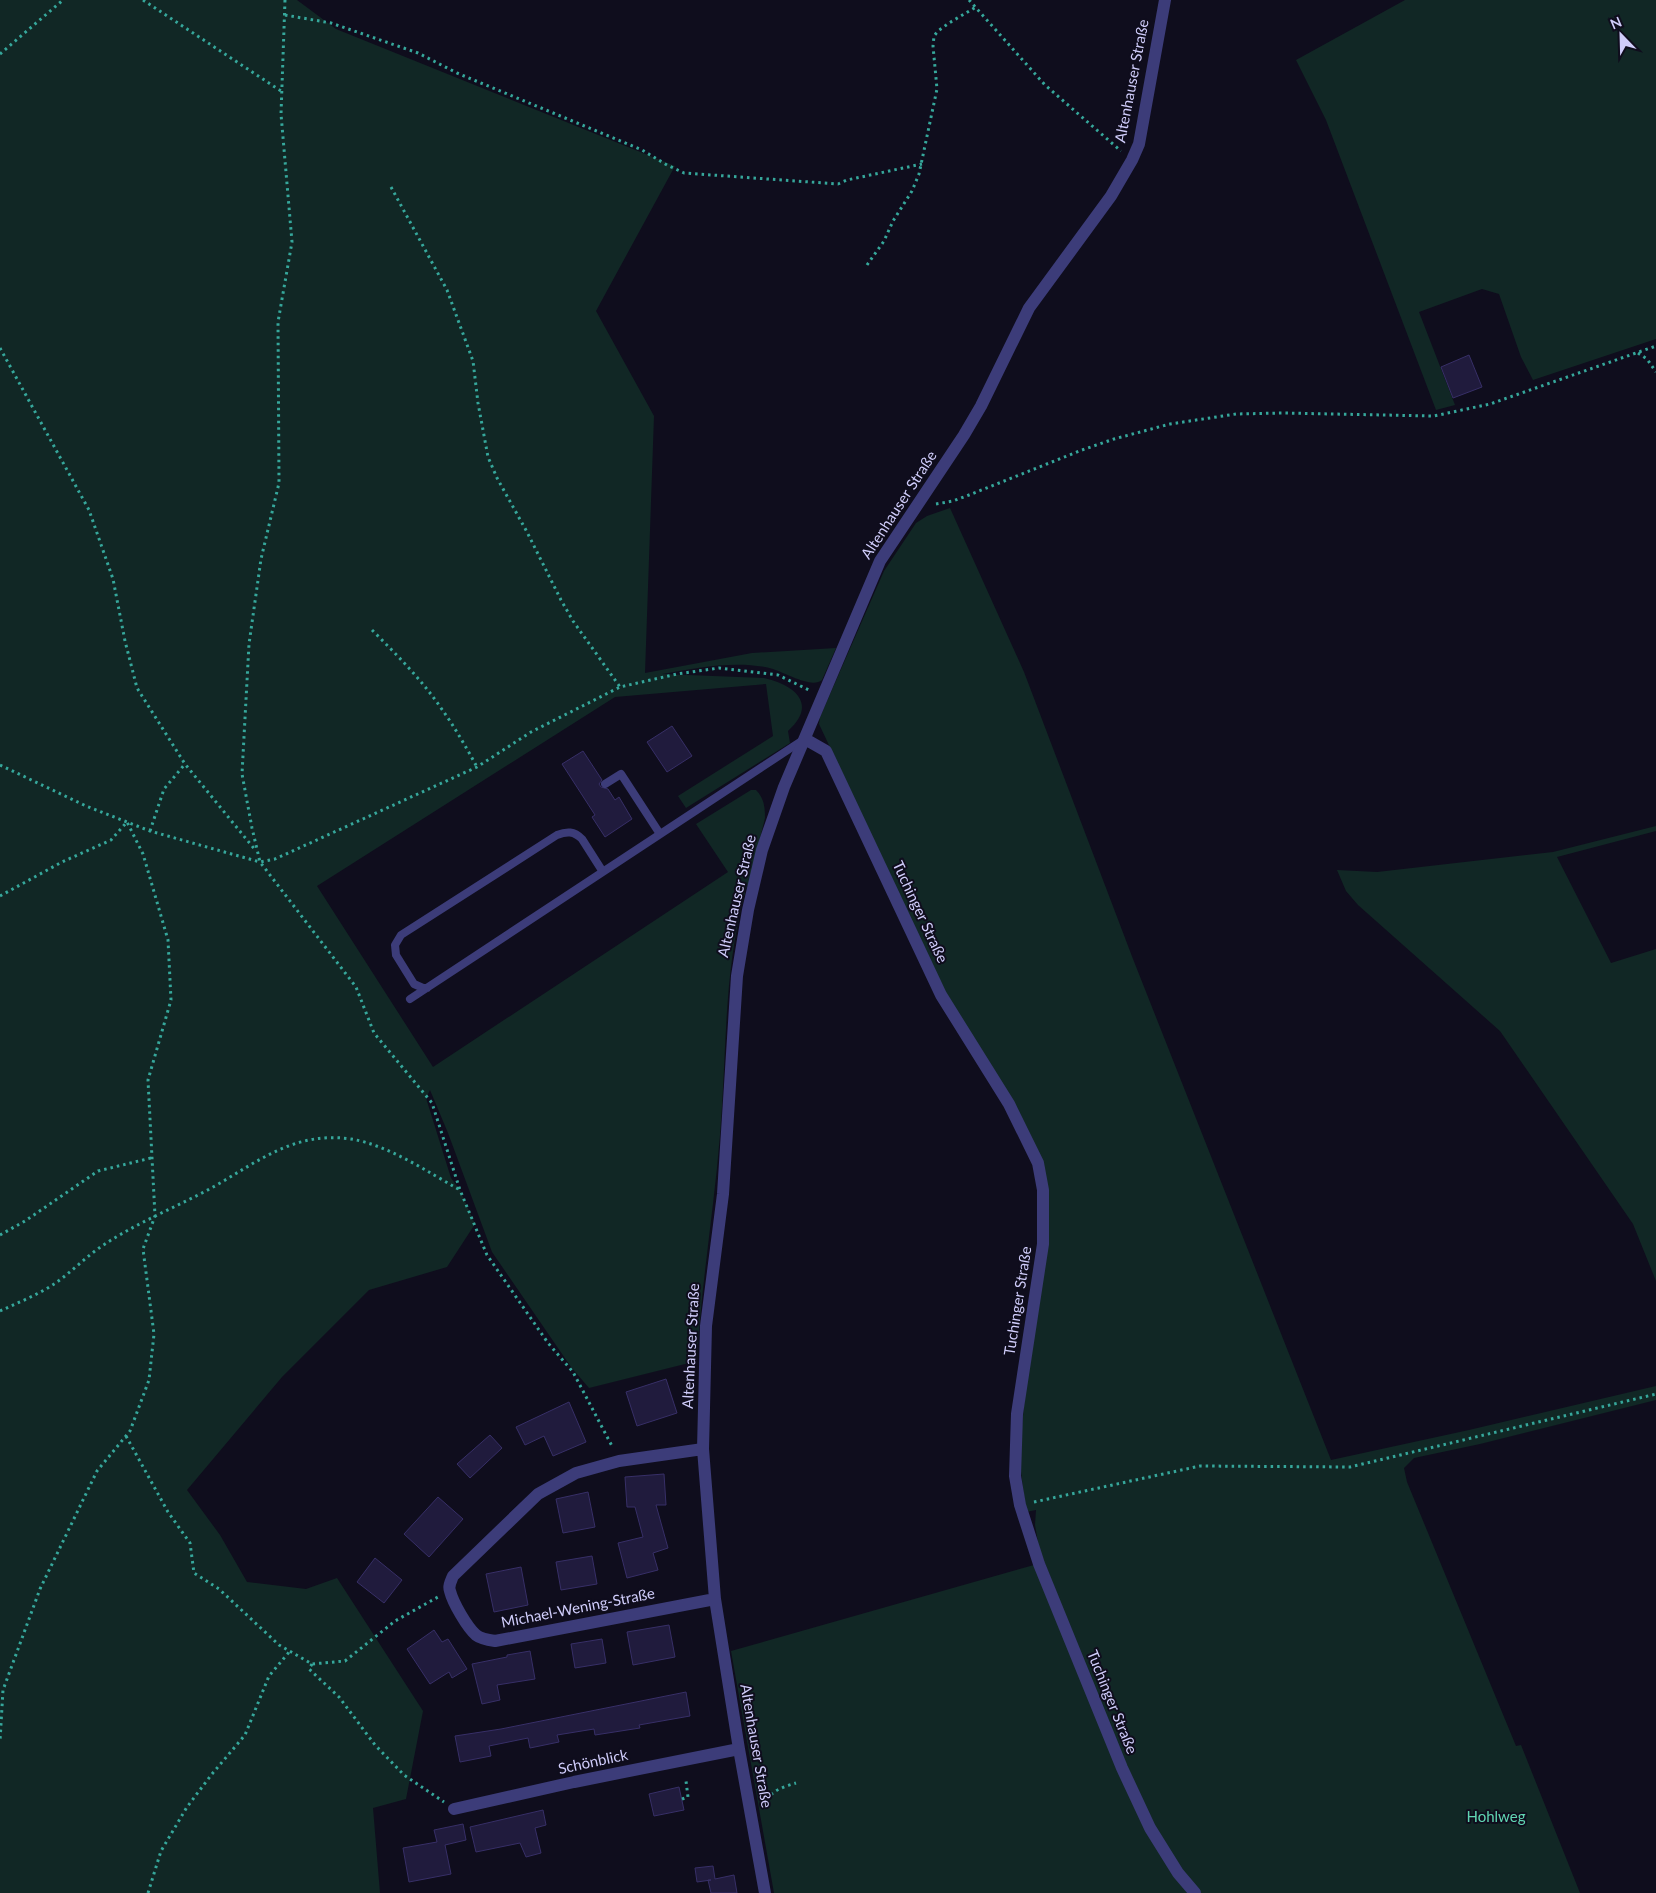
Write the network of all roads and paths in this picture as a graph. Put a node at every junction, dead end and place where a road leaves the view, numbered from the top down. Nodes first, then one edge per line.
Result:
1 (63, 0) edge
2 (143, 0) edge
3 (285, 0) edge
4 (969, 0) edge
5 (1165, 0) edge
6 (976, 7) junction
7 (285, 15) junction
8 (0, 54) edge
9 (281, 92) junction
10 (1132, 160) junction
11 (922, 164) junction
12 (391, 187) dead end
13 (867, 265) dead end
14 (1656, 346) edge
15 (0, 348) edge
16 (1638, 352) junction
17 (1656, 372) edge
18 (918, 505) junction
19 (372, 630) dead end
20 (620, 687) junction
21 (822, 696) junction
22 (805, 739) junction
23 (186, 764) junction
24 (0, 765) edge
25 (477, 767) junction
26 (604, 784) dead end
27 (127, 822) junction
28 (150, 831) junction
29 (660, 834) junction
30 (258, 854) junction
31 (260, 862) junction
32 (603, 872) junction
33 (0, 896) edge
34 (427, 988) junction
35 (410, 999) dead end
36 (151, 1158) junction
37 (460, 1190) junction
38 (155, 1216) junction
39 (0, 1235) edge
40 (0, 1311) edge
41 (1656, 1394) edge
42 (126, 1436) junction
43 (703, 1449) junction
44 (619, 1461) junction
45 (1020, 1505) junction
46 (450, 1591) junction
47 (715, 1599) junction
48 (290, 1651) junction
49 (312, 1664) junction
50 (0, 1741) edge
51 (739, 1749) junction
52 (686, 1781) dead end
53 (796, 1782) dead end
54 (682, 1799) dead end
55 (454, 1808) joint
56 (765, 1809) dead end
57 (148, 1893) edge
58 (766, 1893) edge
59 (1195, 1893) edge

1 - 8 path
2 - 9 path
3 - 7 path
4 - 6 path
5 - 10 street, Altenhauser Straße
6 - 10 path
6 - 11 path
7 - 9 path
7 - 11 path
9 - 30 path
10 - 18 street, Altenhauser Straße
11 - 13 path
12 - 20 path
14 - 16 path
15 - 23 path
16 - 17 path
16 - 18 path
18 - 21 street, Altenhauser Straße
19 - 25 path
20 - 21 path
20 - 25 path
21 - 22 street, Altenhauser Straße
22 - 29 lane
22 - 43 street, Altenhauser Straße
22 - 45 street, Tuchinger Straße
23 - 28 path
23 - 30 path
24 - 27 path
25 - 31 path
26 - 29 lane
27 - 28 path
27 - 33 path
27 - 36 path
28 - 31 path
29 - 32 lane
30 - 31 path
31 - 37 path
32 - 34 lane
32 - 34 lane
34 - 35 lane
36 - 38 path
36 - 39 path
37 - 38 path
37 - 44 path
38 - 40 path
38 - 42 path
41 - 45 path
42 - 48 path
42 - 50 path
43 - 44 street
43 - 47 street, Altenhauser Straße
44 - 46 street
45 - 59 street, Tuchinger Straße
46 - 47 street, Michael-Wening-Straße
46 - 49 path
47 - 51 street, Altenhauser Straße
48 - 49 path
48 - 57 path
49 - 55 path
51 - 55 street, Schönblick
51 - 58 street, Altenhauser Straße
52 - 54 path
53 - 56 path

